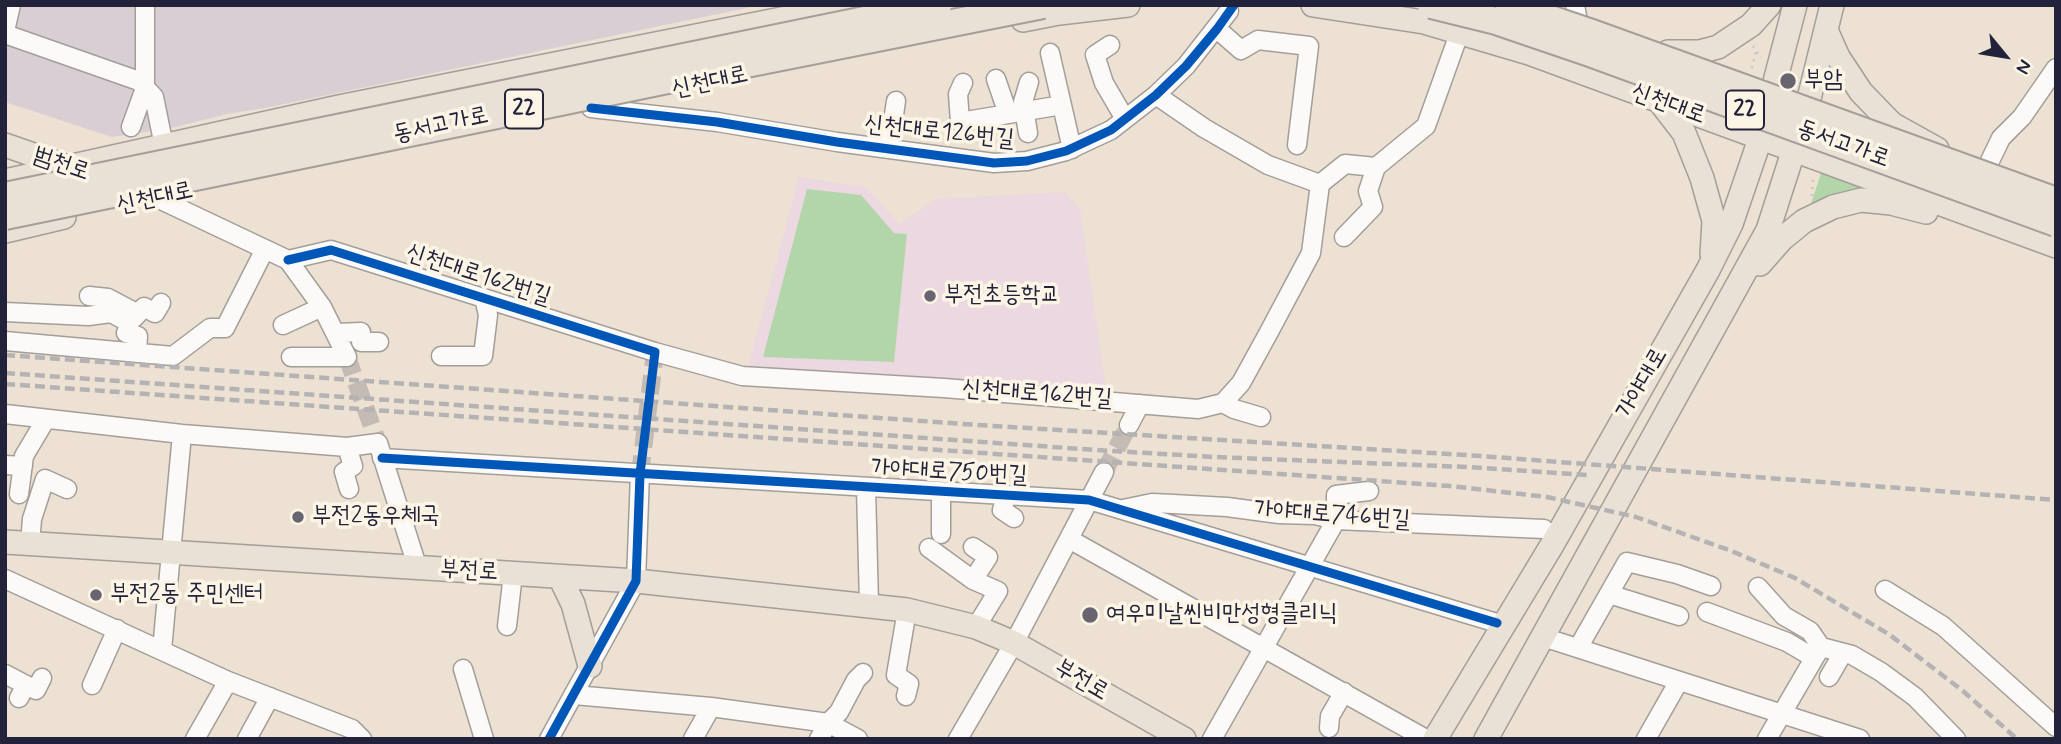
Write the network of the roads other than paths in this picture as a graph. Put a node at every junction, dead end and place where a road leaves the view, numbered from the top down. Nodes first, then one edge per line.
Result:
1 (11, 5) edge
2 (145, 5) edge
3 (852, 5) edge
4 (938, 5) edge
5 (1043, 5) edge
6 (1128, 5) edge
7 (1313, 5) edge
8 (1431, 5) edge
9 (1509, 5) edge
10 (1530, 5) edge
11 (1769, 5) edge
12 (1796, 5) edge
13 (1832, 5) edge
14 (1229, 11) dead end
15 (1577, 14) edge
16 (1217, 29) junction
17 (1826, 30) junction
18 (1460, 31) junction
19 (5, 32) edge
20 (1110, 45) dead end
21 (1668, 52) junction
22 (1056, 59) dead end
23 (2056, 68) edge
24 (996, 79) dead end
25 (1029, 82) dead end
26 (963, 83) dead end
27 (145, 88) junction
28 (1773, 91) junction
29 (1156, 95) junction
30 (896, 101) dead end
31 (1660, 101) junction
32 (1808, 104) junction
33 (1062, 105) junction
34 (591, 108) junction
35 (1016, 112) junction
36 (1125, 119) junction
37 (131, 127) dead end
38 (1028, 133) dead end
39 (1760, 139) junction
40 (5, 145) edge
41 (1297, 145) dead end
42 (164, 146) junction
43 (889, 149) junction
44 (1072, 149) junction
45 (1793, 151) junction
46 (1943, 152) junction
47 (1988, 165) junction
48 (65, 166) junction
49 (1376, 167) junction
50 (5, 181) edge
51 (1320, 184) junction
52 (2056, 190) edge
53 (5, 195) edge
54 (157, 198) junction
55 (2056, 201) edge
56 (5, 216) edge
57 (2056, 223) edge
58 (2006, 228) junction
59 (5, 231) edge
60 (1344, 237) dead end
61 (2056, 246) edge
62 (265, 249) junction
63 (288, 260) junction
64 (1708, 270) junction
65 (1733, 293) junction
66 (89, 296) dead end
67 (484, 298) junction
68 (161, 303) dead end
69 (322, 307) junction
70 (5, 312) edge
71 (134, 318) junction
72 (284, 325) dead end
73 (337, 333) junction
74 (5, 341) edge
75 (379, 342) dead end
76 (137, 353) junction
77 (441, 356) dead end
78 (291, 357) dead end
79 (1223, 403) junction
80 (1140, 404) junction
81 (5, 414) edge
82 (1261, 417) dead end
83 (46, 419) junction
84 (1129, 425) tunnel mouth
85 (182, 434) junction
86 (347, 447) junction
87 (380, 451) junction
88 (14, 466) edge
89 (1104, 472) tunnel mouth
90 (640, 474) junction
91 (866, 488) junction
92 (67, 489) dead end
93 (349, 489) dead end
94 (1369, 491) dead end
95 (941, 492) junction
96 (19, 494) dead end
97 (1006, 496) junction
98 (1089, 500) junction
99 (1121, 510) junction
100 (1014, 518) dead end
101 (1336, 520) junction
102 (1544, 529) junction
103 (941, 534) dead end
104 (1069, 538) junction
105 (5, 542) edge
106 (30, 544) junction
107 (973, 547) dead end
108 (929, 548) dead end
109 (171, 553) junction
110 (1311, 567) junction
111 (418, 569) junction
112 (513, 574) junction
113 (560, 577) junction
114 (5, 579) edge
115 (973, 580) junction
116 (636, 581) junction
117 (1711, 586) dead end
118 (1758, 587) dead end
119 (1885, 590) dead end
120 (1609, 594) junction
121 (869, 604) junction
122 (907, 610) junction
123 (1707, 612) dead end
124 (1679, 616) dead end
125 (1497, 623) junction
126 (507, 626) dead end
127 (976, 627) junction
128 (117, 629) junction
129 (1547, 629) junction
130 (1014, 643) junction
131 (1578, 648) junction
132 (1265, 649) junction
133 (162, 650) junction
134 (1818, 653) junction
135 (1843, 653) junction
136 (590, 667) junction
137 (463, 670) dead end
138 (863, 673) dead end
139 (5, 674) edge
140 (1829, 677) dead end
141 (1471, 678) junction
142 (228, 681) junction
143 (1679, 681) junction
144 (92, 685) dead end
145 (29, 687) dead end
146 (1343, 692) junction
147 (574, 695) junction
148 (906, 696) dead end
149 (270, 697) junction
150 (711, 707) junction
151 (1782, 714) junction
152 (2056, 727) edge
153 (1329, 728) dead end
154 (823, 731) edge
155 (354, 735) edge
156 (195, 739) edge
157 (247, 739) edge
158 (484, 739) edge
159 (549, 739) edge
160 (693, 739) edge
161 (858, 739) edge
162 (958, 739) edge
163 (1184, 739) edge
164 (1212, 739) edge
165 (1426, 739) edge
166 (1435, 739) edge
167 (1486, 739) edge
168 (1646, 739) edge
169 (1767, 739) edge
170 (1860, 739) edge
171 (1956, 739) edge

1 - 19 street
2 - 27 street
3 - 42 main road, 신천대로
4 - 53 highway, 동서고가로 / 22, bridge
5 - 56 highway, 동서고가로 / 22, bridge
6 - 34 main road, 신천대로
7 - 18 main road, 신천대로
8 - 57 highway, 동서고가로 / 22, bridge
9 - 55 highway, 동서고가로 / 22, bridge
10 - 15 main road, 신천대로
11 - 21 main road
12 - 28 main road, 가야대로
13 - 17 main road
14 - 16 street, 신천대로126번길
15 - 21 main road, 신천대로
16 - 29 street, 신천대로126번길
16 - 41 street
17 - 32 main road
17 - 46 main road
18 - 31 main road, 신천대로
18 - 49 street
19 - 27 street
20 - 36 street
21 - 28 main road, 신천대로
22 - 33 street
23 - 47 street
24 - 35 street
25 - 35 street, 신천대로126번길
26 - 35 street, 신천대로126번길
27 - 37 street
27 - 42 street
28 - 32 main road, 신천대로
28 - 39 main road, 가야대로
29 - 36 street, 신천대로126번길
29 - 51 street
30 - 43 street
31 - 39 main road, 신천대로
31 - 64 main road
32 - 45 main road
32 - 46 main road, 신천대로
33 - 35 street, 신천대로126번길
33 - 44 street
34 - 43 street, 신천대로126번길
34 - 54 main road, 신천대로
35 - 38 street
36 - 44 street, 신천대로126번길
39 - 45 main road, 신천대로
39 - 64 main road, 가야대로
40 - 48 main road, 범천로
42 - 48 main road, 신천대로
43 - 44 street, 신천대로126번길
45 - 58 main road, 신천대로
45 - 65 main road
46 - 47 main road, 신천대로
47 - 52 main road, 신천대로
48 - 50 main road, 신천대로
48 - 54 main road, 범천로
49 - 51 street
49 - 60 street
51 - 79 street
54 - 59 main road, 신천대로
54 - 62 street
58 - 61 main road, 신천대로
58 - 65 main road
62 - 63 street
62 - 76 street
63 - 67 street, 신천대로162번길
63 - 69 street
64 - 102 main road
64 - 141 main road, 가야대로
65 - 129 main road
66 - 71 street
67 - 77 street, 신천대로162번길
67 - 80 street, 신천대로162번길
68 - 71 street
69 - 72 street
69 - 73 street
70 - 71 street
71 - 76 street
73 - 75 street
73 - 78 street
74 - 76 street
79 - 80 street, 신천대로162번길
79 - 82 street, 신천대로162번길
80 - 84 street
81 - 83 street, 가야대로750번길
83 - 85 street, 가야대로750번길
83 - 88 street
85 - 86 street, 가야대로750번길
85 - 109 street
86 - 87 street, 가야대로750번길
86 - 93 street
87 - 90 street, 가야대로750번길
87 - 111 street
88 - 96 street
89 - 98 street
90 - 91 street, 가야대로750번길
90 - 116 street
91 - 95 street, 가야대로750번길
91 - 121 street
92 - 106 street
94 - 101 street
95 - 97 street, 가야대로750번길
95 - 103 street
97 - 98 street, 가야대로750번길
97 - 100 street
98 - 99 street, 가야대로750번길
98 - 104 street
99 - 101 street, 가야대로746번길
99 - 110 street, 가야대로750번길
101 - 102 street, 가야대로746번길
101 - 110 street
102 - 125 main road
104 - 130 street
104 - 132 street
105 - 106 main road, 부전로
106 - 109 main road, 부전로
107 - 115 street
108 - 115 street
109 - 111 main road, 부전로
109 - 133 street
110 - 125 street, 가야대로750번길
110 - 132 street
111 - 112 main road, 부전로
112 - 113 main road, 부전로
112 - 126 street
113 - 116 main road, 부전로
113 - 136 main road
114 - 128 street
115 - 127 street
116 - 121 main road, 부전로
116 - 136 street
117 - 120 street
118 - 134 street
119 - 152 street
120 - 124 street
120 - 131 street
121 - 122 main road, 부전로
122 - 127 main road, 부전로
122 - 148 street
123 - 134 street
125 - 141 main road
127 - 130 main road, 부전로
128 - 133 street
128 - 144 street
129 - 131 street
129 - 167 main road
130 - 162 street
130 - 163 main road, 부전로
131 - 143 street
132 - 146 street
132 - 164 street
133 - 142 street
134 - 135 street
134 - 151 street
135 - 140 street
135 - 171 street
136 - 147 street
137 - 158 street
138 - 154 street
139 - 145 street
141 - 166 main road, 가야대로
142 - 149 street
142 - 156 street
143 - 151 street
143 - 168 street
146 - 153 street
146 - 165 street
147 - 150 street
147 - 159 street
149 - 155 street
149 - 157 street
150 - 154 street
150 - 160 street
151 - 169 street
151 - 170 street
154 - 161 street

